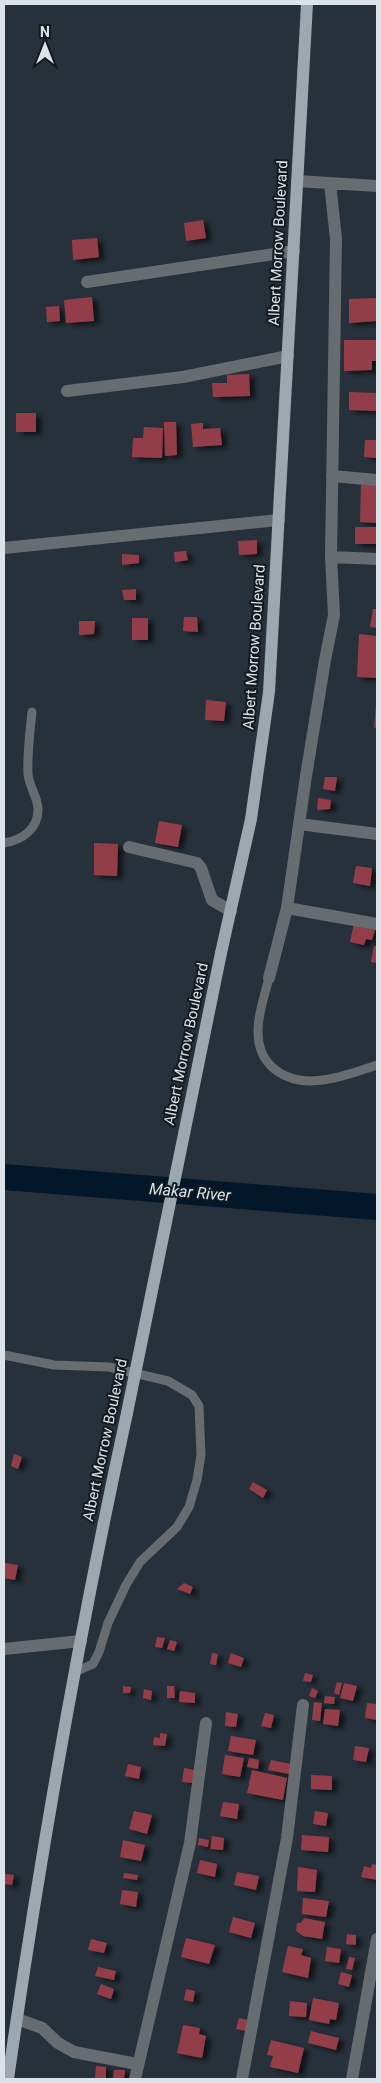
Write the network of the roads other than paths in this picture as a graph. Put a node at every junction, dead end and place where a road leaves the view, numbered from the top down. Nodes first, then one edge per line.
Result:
1 (307, 4) edge
2 (297, 181) junction
3 (330, 183) junction
4 (377, 186) edge
5 (294, 251) junction
6 (88, 282) dead end
7 (288, 356) junction
8 (67, 391) dead end
9 (332, 476) junction
10 (377, 480) edge
11 (278, 520) junction
12 (4, 548) edge
13 (331, 557) junction
14 (377, 559) edge
15 (32, 712) dead end
16 (299, 824) junction
17 (377, 834) edge
18 (4, 843) edge
19 (129, 847) dead end
20 (287, 908) junction
21 (231, 911) junction
22 (377, 924) edge
23 (269, 978) joint
24 (377, 1065) edge
25 (4, 1355) edge
26 (81, 1641) junction
27 (4, 1650) edge
28 (75, 1672) junction
29 (303, 1705) dead end
30 (206, 1723) dead end
31 (377, 1939) edge
32 (17, 2018) junction
33 (137, 2064) junction
34 (8, 2079) edge
35 (135, 2079) edge
36 (242, 2079) edge
37 (352, 2079) edge

1 - 2 main road, Albert Morrow Boulevard
2 - 3 street
2 - 5 main road, Albert Morrow Boulevard
3 - 4 street
3 - 9 street
5 - 6 street
5 - 7 main road, Albert Morrow Boulevard
7 - 8 street
7 - 11 main road, Albert Morrow Boulevard
9 - 10 street
9 - 13 street
11 - 12 street
11 - 21 main road, Albert Morrow Boulevard
13 - 14 street
13 - 16 street
15 - 18 lane
16 - 17 street
16 - 20 street
19 - 21 street
20 - 22 street
20 - 23 street
21 - 26 main road, Albert Morrow Boulevard, bridge
23 - 24 lane
25 - 28 lane
26 - 27 street
26 - 28 main road, Albert Morrow Boulevard
28 - 32 main road, Albert Morrow Boulevard
29 - 36 street
30 - 33 street
31 - 37 street
32 - 33 street
32 - 34 main road, Albert Morrow Boulevard
33 - 35 street

